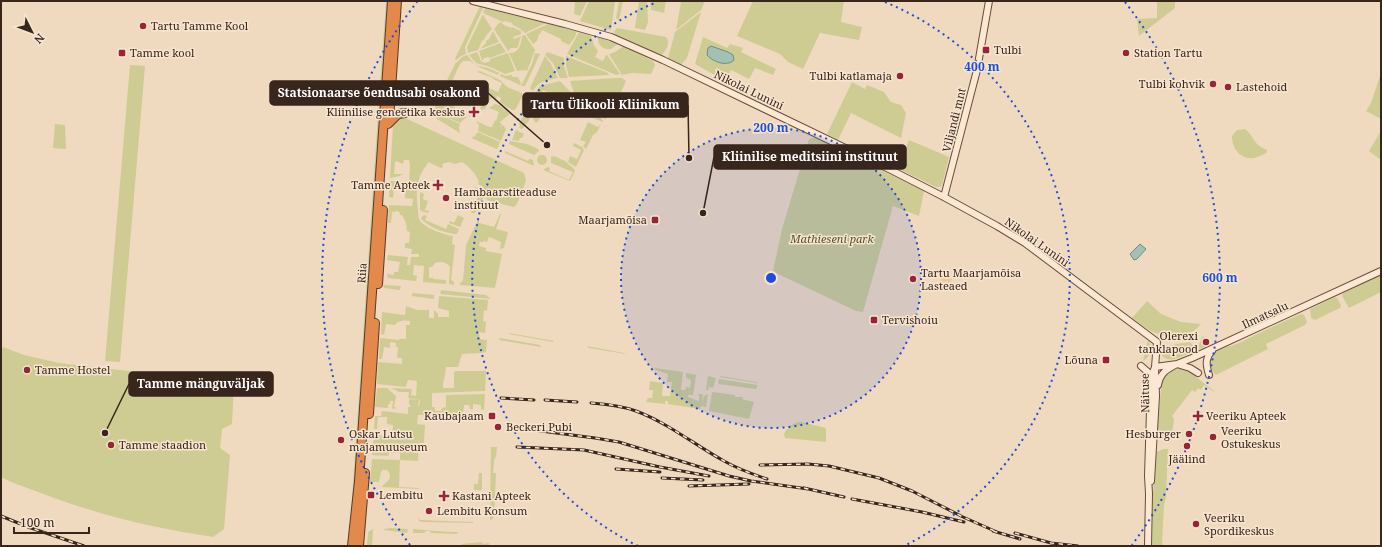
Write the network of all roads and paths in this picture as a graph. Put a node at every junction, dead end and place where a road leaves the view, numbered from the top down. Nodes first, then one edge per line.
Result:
1 (392, 1) edge
2 (397, 1) edge
3 (473, 1) edge
4 (989, 1) edge
5 (405, 113) dead end
6 (388, 124) junction
7 (944, 197) junction
8 (1381, 271) edge
9 (1213, 349) junction
10 (1177, 364) junction
11 (1141, 366) dead end
12 (1154, 367) junction
13 (1198, 373) dead end
14 (1209, 375) dead end
15 (1151, 378) junction
16 (1156, 396) junction
17 (1149, 494) junction
18 (352, 546) edge
19 (359, 546) edge
20 (1148, 546) edge

1 - 18 highway, Riia
2 - 6 highway, Riia
3 - 7 street, Nikolai Lunini
4 - 7 street, Viljandi mnt
5 - 6 highway
6 - 19 highway, Riia
7 - 12 street, Nikolai Lunini
8 - 9 street, Ilmatsalu
9 - 10 street, Ilmatsalu
9 - 14 street
10 - 12 street, Ilmatsalu
10 - 13 street
10 - 16 street
11 - 15 street
12 - 15 street, Näituse
12 - 16 street, Näituse
15 - 17 street, Näituse
16 - 17 street, Näituse
17 - 20 street, Näituse

